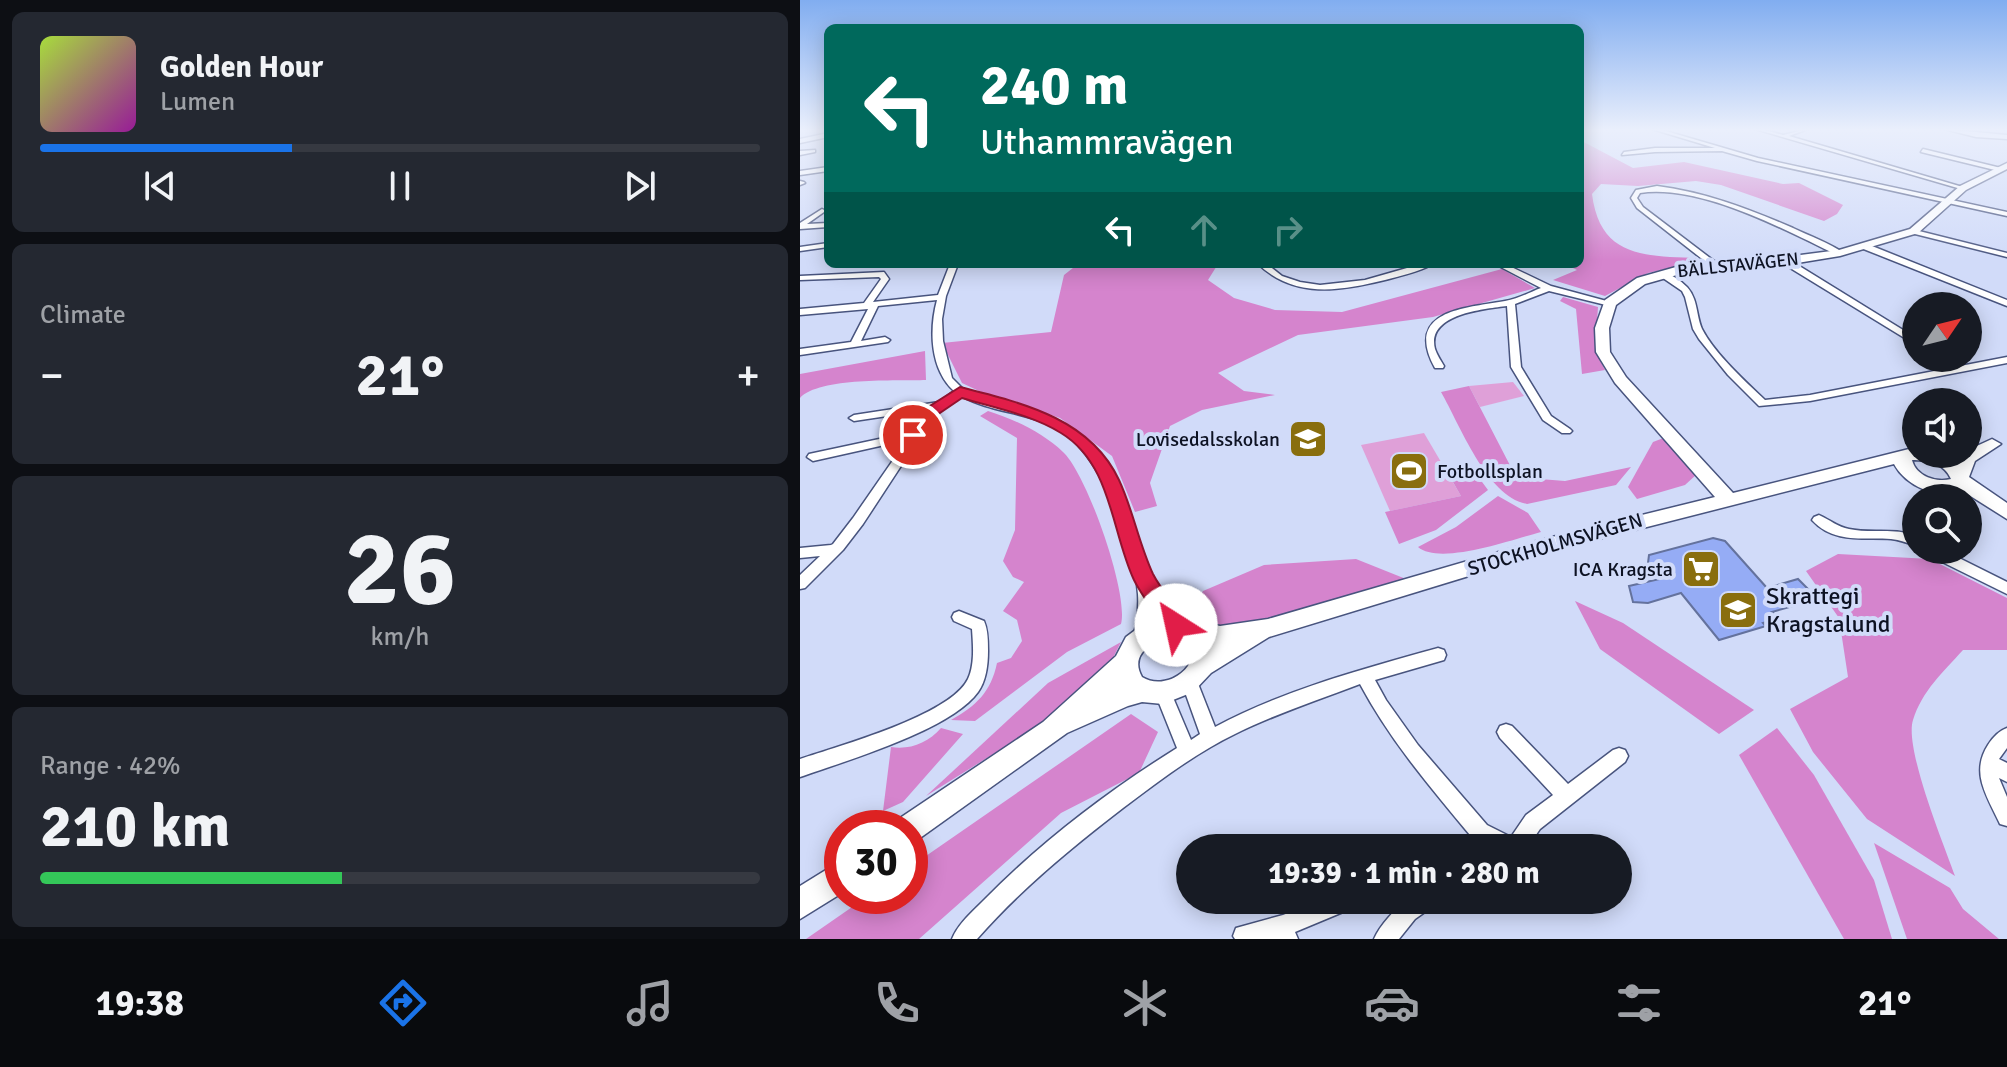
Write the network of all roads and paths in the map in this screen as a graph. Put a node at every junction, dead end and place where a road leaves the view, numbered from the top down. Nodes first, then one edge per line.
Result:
1 (1825, 173) edge
2 (1911, 173) edge
3 (1993, 173) edge
4 (1963, 188) junction
5 (1949, 202) junction
6 (822, 211) dead end
7 (2007, 214) edge
8 (824, 225) edge
9 (800, 227) edge
10 (1914, 231) junction
11 (824, 246) edge
12 (1864, 246) junction
13 (800, 249) edge
14 (1840, 253) junction
15 (2007, 255) edge
16 (1785, 261) junction
17 (1714, 264) junction
18 (953, 268) edge
19 (1266, 268) edge
20 (1414, 268) edge
21 (1507, 268) edge
22 (1663, 274) junction
23 (800, 278) edge
24 (1548, 288) junction
25 (942, 297) junction
26 (1510, 303) junction
27 (1610, 303) junction
28 (2007, 303) edge
29 (870, 306) junction
30 (800, 312) edge
31 (1902, 333) edge
32 (885, 340) dead end
33 (854, 345) junction
34 (800, 352) edge
35 (2007, 360) edge
36 (1982, 365) edge
37 (1439, 366) dead end
38 (1943, 372) edge
39 (960, 392) junction
40 (942, 404) junction
41 (854, 418) dead end
42 (1566, 431) dead end
43 (913, 435) junction
44 (1999, 443) edge
45 (813, 457) dead end
46 (1902, 459) edge
47 (1904, 468) edge
48 (1845, 472) junction
49 (1915, 478) junction
50 (1930, 484) edge
51 (1964, 484) edge
52 (1982, 499) edge
53 (1729, 500) junction
54 (2007, 514) edge
55 (1819, 520) dead end
56 (1902, 537) edge
57 (835, 550) junction
58 (800, 553) edge
59 (1959, 564) edge
60 (1144, 578) junction
61 (800, 584) edge
62 (2007, 588) edge
63 (959, 617) dead end
64 (1268, 628) junction
65 (1187, 629) junction
66 (1141, 637) junction
67 (1438, 655) dead end
68 (1124, 663) junction
69 (1196, 674) junction
70 (1364, 676) junction
71 (1152, 692) junction
72 (1052, 730) junction
73 (1506, 732) dead end
74 (2007, 736) edge
75 (1210, 737) junction
76 (1187, 752) junction
77 (1619, 756) dead end
78 (1988, 762) junction
79 (800, 768) edge
80 (2007, 773) edge
81 (1567, 796) junction
82 (928, 816) edge
83 (2007, 817) edge
84 (1475, 834) edge
85 (1524, 834) edge
86 (824, 887) edge
87 (800, 904) edge
88 (1321, 914) edge
89 (1404, 914) edge
90 (1285, 933) edge
91 (1244, 936) dead end
92 (963, 939) edge
93 (1385, 939) edge

1 - 5 street
2 - 4 street
3 - 4 street, BÄLLSTAVÄGEN
4 - 5 street, BÄLLSTAVÄGEN
5 - 7 street
5 - 10 street, BÄLLSTAVÄGEN
6 - 9 street
8 - 9 street
10 - 12 street, BÄLLSTAVÄGEN
10 - 15 street
11 - 13 street
12 - 14 street, BÄLLSTAVÄGEN
12 - 28 street
14 - 16 street, BÄLLSTAVÄGEN
14 - 17 street
16 - 17 street, BÄLLSTAVÄGEN
16 - 31 street
17 - 22 street, BÄLLSTAVÄGEN
18 - 25 street
19 - 20 street
21 - 24 street
22 - 27 street, BÄLLSTAVÄGEN
22 - 38 street
23 - 29 street
24 - 26 street
24 - 27 street
25 - 29 street
25 - 39 street
26 - 37 street
26 - 42 street
27 - 53 street
29 - 30 street
29 - 33 street
32 - 33 street
33 - 34 street
35 - 36 street
39 - 40 street
39 - 60 street
40 - 41 street
40 - 43 street
43 - 45 street
43 - 57 street
44 - 51 street
46 - 48 street, STOCKHOLMSVÄGEN
47 - 49 street
48 - 49 street, STOCKHOLMSVÄGEN
48 - 53 street, STOCKHOLMSVÄGEN
49 - 50 street, STOCKHOLMSVÄGEN
52 - 54 street
53 - 64 street, STOCKHOLMSVÄGEN
55 - 56 street
57 - 58 street
57 - 61 street
59 - 62 street
60 - 65 street
60 - 66 street
63 - 79 street
64 - 65 street, STOCKHOLMSVÄGEN
64 - 69 street, STOCKHOLMSVÄGEN
65 - 66 street
65 - 69 street
66 - 68 street
67 - 70 street
68 - 71 street
68 - 72 street
69 - 71 street
69 - 75 street
70 - 75 street
70 - 84 street
71 - 72 street
71 - 76 street
72 - 82 street
73 - 81 street
74 - 78 street
75 - 76 street
76 - 92 street
77 - 81 street
78 - 80 street
78 - 83 street
81 - 85 street
86 - 87 street
88 - 90 street
89 - 93 street
90 - 91 street

